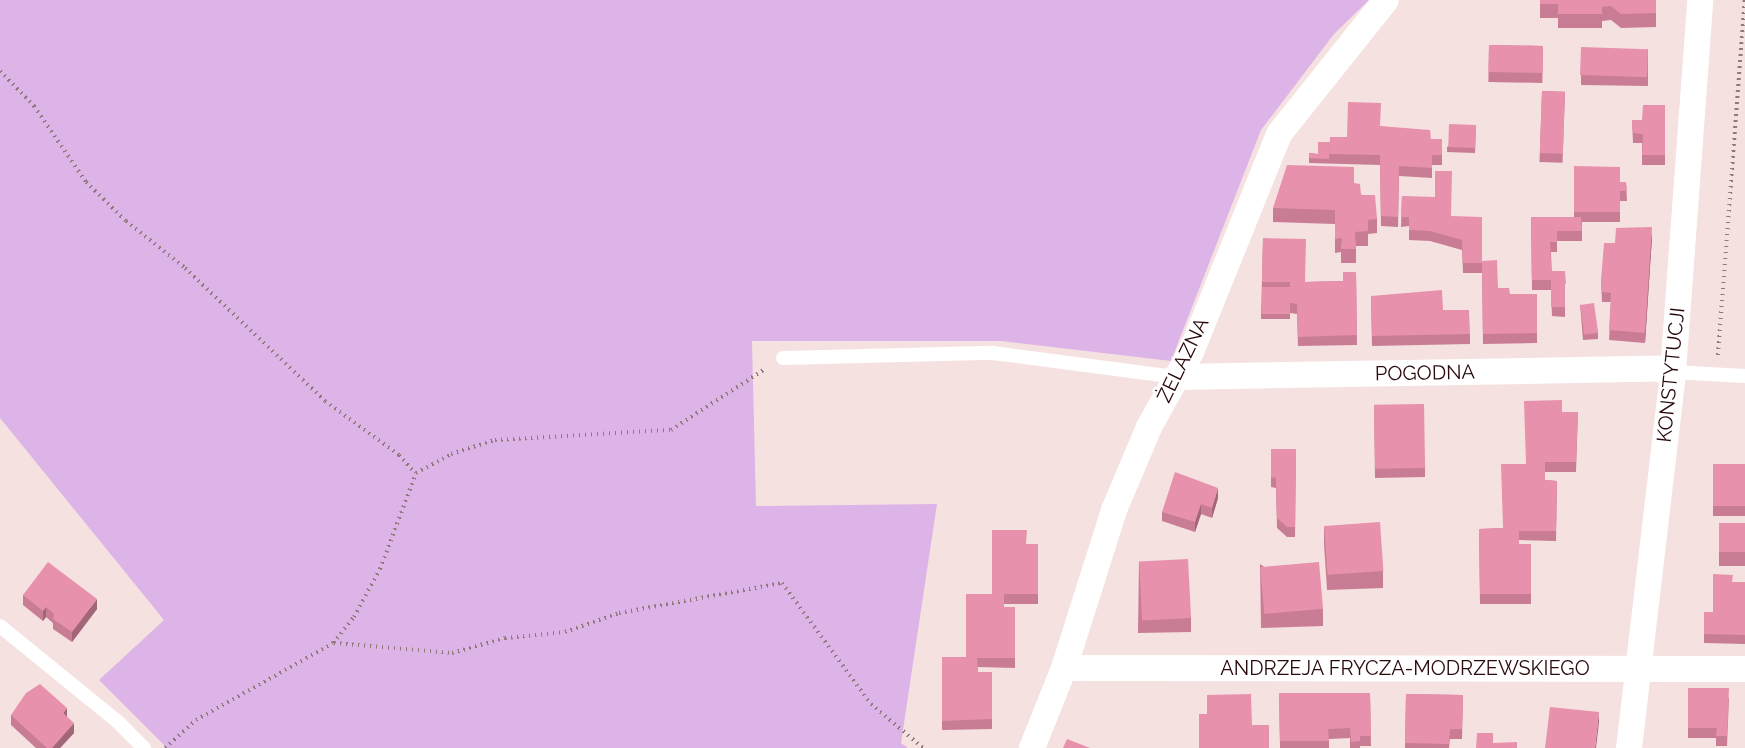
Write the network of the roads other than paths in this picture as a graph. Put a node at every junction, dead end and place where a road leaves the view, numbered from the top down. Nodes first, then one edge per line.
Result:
1 (1386, 0) edge
2 (1700, 0) edge
3 (783, 358) road end
4 (1673, 372) junction
5 (1745, 376) edge
6 (1176, 377) junction
7 (0, 626) edge
8 (1638, 667) junction
9 (1065, 668) junction
10 (1745, 669) edge
11 (144, 748) edge
12 (1032, 748) edge
13 (1629, 748) edge

1 - 6 street, ŻELAZNA
2 - 4 street, KONSTYTUCJI
3 - 6 lane
4 - 5 lane
4 - 6 street, POGODNA
4 - 8 street, KONSTYTUCJI
6 - 9 street, ŻELAZNA
7 - 11 lane
8 - 9 street, ANDRZEJA FRYCZA-MODRZEWSKIEGO
8 - 10 street, ANDRZEJA FRYCZA-MODRZEWSKIEGO
8 - 13 street, KONSTYTUCJI
9 - 12 street, ŻELAZNA

